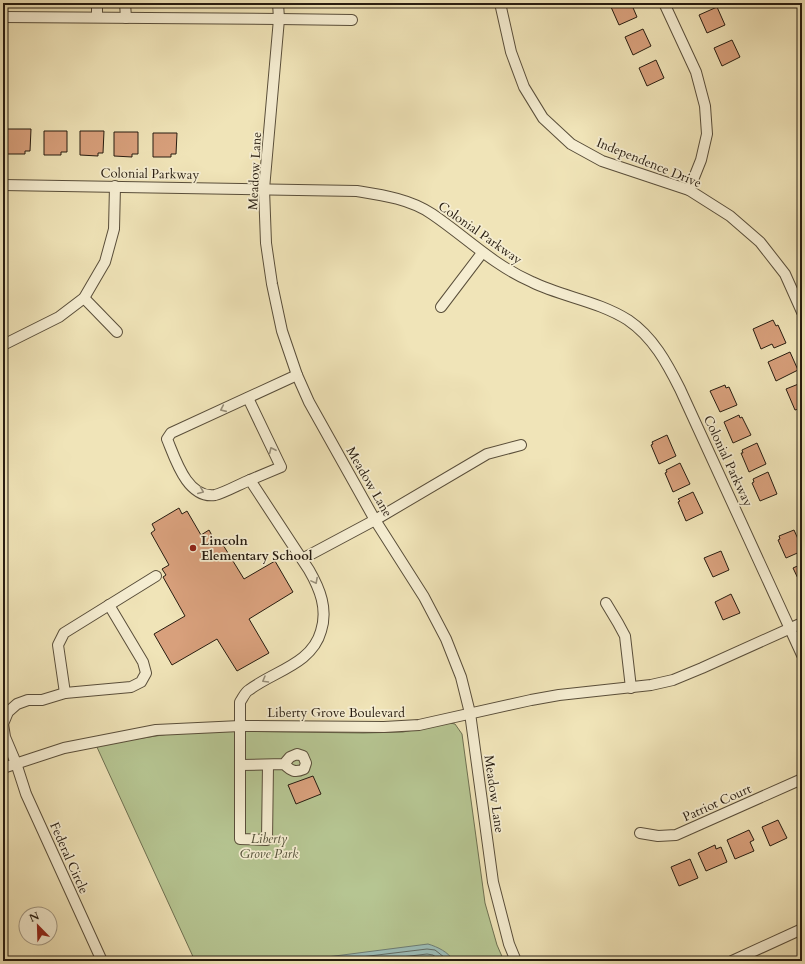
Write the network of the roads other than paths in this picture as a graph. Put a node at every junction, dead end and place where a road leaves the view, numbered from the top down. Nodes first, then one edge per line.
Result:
1 (97, 3) edge
2 (125, 3) edge
3 (278, 3) edge
4 (500, 3) edge
5 (664, 3) edge
6 (3, 17) edge
7 (97, 17) junction
8 (126, 18) junction
9 (279, 19) junction
10 (352, 20) dead end
11 (3, 185) edge
12 (115, 186) junction
13 (264, 189) junction
14 (689, 190) junction
15 (482, 253) junction
16 (84, 298) junction
17 (441, 306) dead end
18 (802, 312) edge
19 (117, 332) dead end
20 (3, 345) edge
21 (297, 375) junction
22 (248, 398) junction
23 (521, 445) dead end
24 (250, 480) junction
25 (375, 520) junction
26 (302, 559) junction
27 (156, 576) dead end
28 (606, 603) dead end
29 (109, 605) junction
30 (802, 622) edge
31 (790, 628) junction
32 (802, 655) edge
33 (631, 688) junction
34 (65, 693) junction
35 (470, 713) junction
36 (240, 726) junction
37 (16, 763) junction
38 (284, 764) dead end
39 (240, 765) junction
40 (268, 765) junction
41 (3, 768) edge
42 (802, 779) edge
43 (640, 833) dead end
44 (802, 929) edge
45 (102, 961) edge
46 (516, 961) edge
47 (732, 961) edge

1 - 7 street
2 - 8 street
3 - 9 street, Meadow Lane
4 - 14 street, Independence Drive
5 - 14 street
6 - 7 street
7 - 8 street
8 - 9 street
9 - 10 street
9 - 13 street, Meadow Lane
11 - 12 street, Colonial Parkway
12 - 13 street, Colonial Parkway
12 - 16 street
13 - 15 street, Colonial Parkway
13 - 21 street, Meadow Lane
14 - 18 street, Independence Drive
15 - 17 street
15 - 31 street, Colonial Parkway
16 - 19 street
16 - 20 street
21 - 22 street
21 - 25 street, Meadow Lane
24 -> 22 street
22 -> 24 street
23 - 25 street
24 - 26 street
25 - 26 street
25 - 35 street, Meadow Lane
26 -> 36 street
27 - 29 street
28 - 33 street
29 - 34 street
29 - 34 street, Federal Circle
30 - 31 street, Liberty Grove Boulevard
31 - 32 street, Colonial Parkway
31 - 33 street, Liberty Grove Boulevard
33 - 35 street, Liberty Grove Boulevard
34 - 37 street, Federal Circle
35 - 36 street, Liberty Grove Boulevard
35 - 46 street, Meadow Lane
36 - 37 street, Liberty Grove Boulevard
36 - 39 street
37 - 41 street, Liberty Grove Boulevard
37 - 45 street, Federal Circle
38 - 40 street
39 - 40 street
39 - 40 street
42 - 43 street, Patriot Court
44 - 47 street

